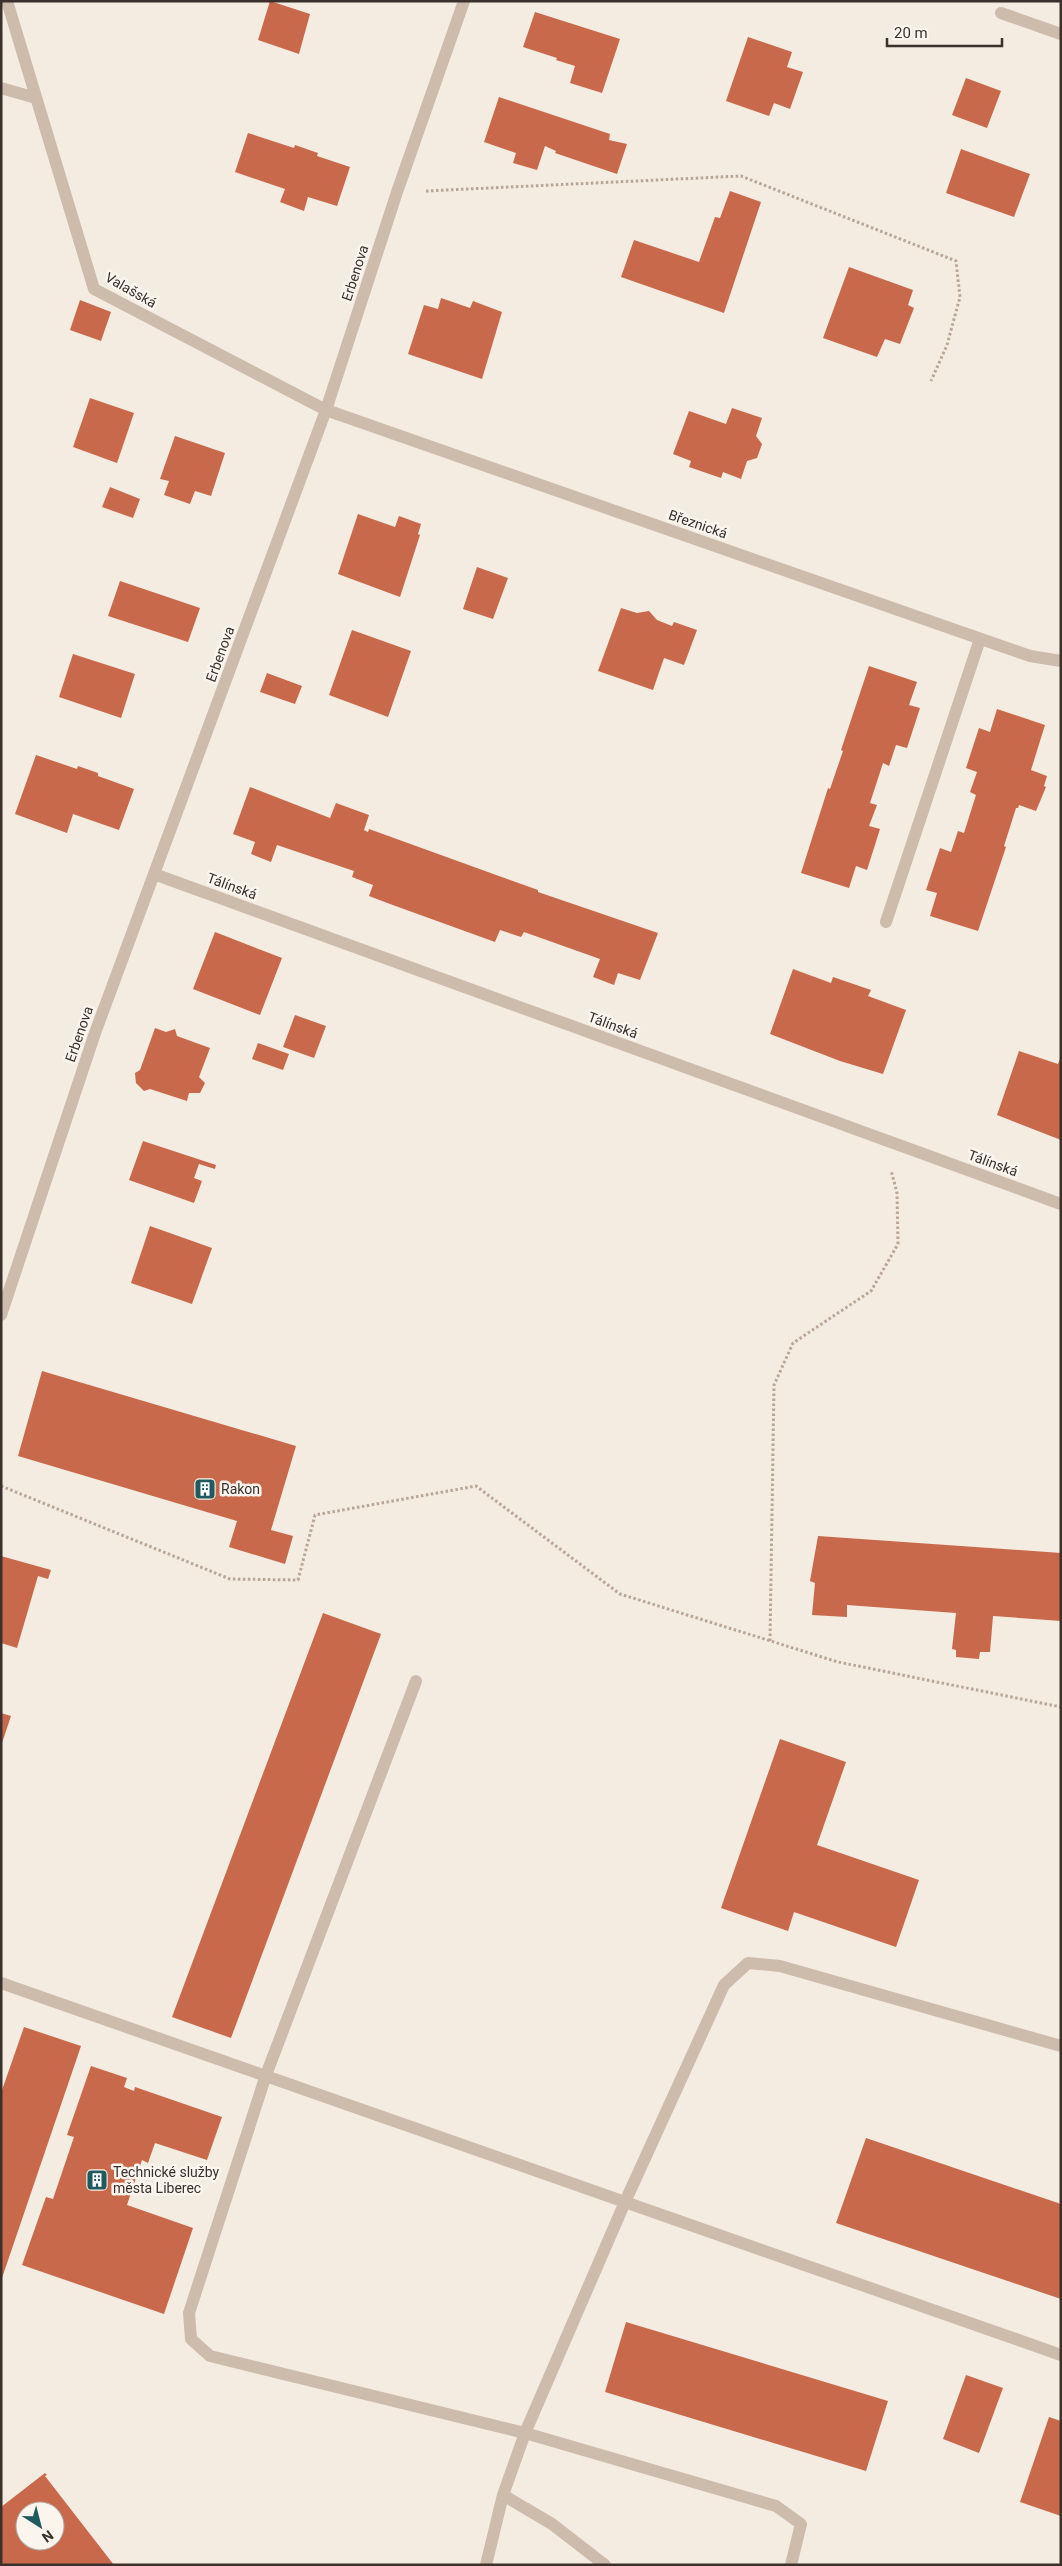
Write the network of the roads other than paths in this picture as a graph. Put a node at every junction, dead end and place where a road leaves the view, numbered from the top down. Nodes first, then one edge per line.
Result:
1 (7, 1) edge
2 (464, 1) edge
3 (1001, 13) dead end
4 (1061, 34) edge
5 (1, 88) edge
6 (36, 98) junction
7 (326, 410) junction
8 (980, 639) junction
9 (1061, 661) edge
10 (154, 874) junction
11 (886, 922) dead end
12 (1061, 1204) edge
13 (1, 1315) edge
14 (416, 1681) dead end
15 (1, 1983) edge
16 (1061, 2046) edge
17 (266, 2075) junction
18 (625, 2202) junction
19 (1061, 2355) edge
20 (525, 2433) junction
21 (504, 2495) junction
22 (486, 2565) edge
23 (605, 2565) edge
24 (791, 2565) edge

1 - 6 street, Valašská
2 - 7 street, Erbenova
3 - 4 street
5 - 6 street
6 - 7 street, Valašská
7 - 8 street, Březnická
7 - 10 street, Erbenova
8 - 9 street, Březnická
8 - 11 street
10 - 12 street, Tálínská
10 - 13 street, Erbenova
14 - 17 street
15 - 17 street
16 - 18 street
17 - 18 street
17 - 20 street
18 - 19 street
18 - 20 street
20 - 21 street
20 - 24 street
21 - 22 street
21 - 23 street

